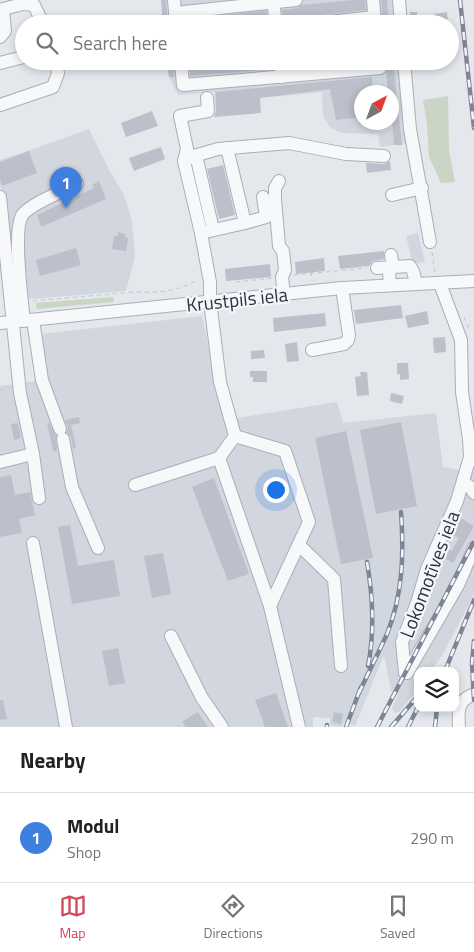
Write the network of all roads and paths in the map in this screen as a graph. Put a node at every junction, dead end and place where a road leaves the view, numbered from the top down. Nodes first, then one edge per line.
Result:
1 (296, 0) edge
2 (373, 0) edge
3 (399, 0) edge
4 (273, 1) edge
5 (2, 6) edge
6 (175, 12) edge
7 (38, 15) edge
8 (275, 15) edge
9 (374, 15) edge
10 (400, 15) edge
11 (0, 37) edge
12 (15, 59) edge
13 (0, 63) edge
14 (57, 70) edge
15 (182, 70) edge
16 (281, 70) edge
17 (358, 70) edge
18 (405, 70) edge
19 (282, 77) junction
20 (208, 98) dead end
21 (0, 105) edge
22 (227, 148) junction
23 (196, 155) junction
24 (384, 156) dead end
25 (184, 161) junction
26 (279, 181) dead end
27 (77, 184) dead end
28 (422, 188) junction
29 (392, 194) dead end
30 (0, 197) edge
31 (264, 197) dead end
32 (245, 223) junction
33 (207, 231) junction
34 (430, 242) joint
35 (392, 261) junction
36 (377, 268) joint
37 (311, 273) junction
38 (282, 277) junction
39 (262, 279) junction
40 (438, 279) junction
41 (312, 280) dead end
42 (474, 281) edge
43 (210, 282) junction
44 (416, 283) junction
45 (263, 285) dead end
46 (390, 285) junction
47 (237, 287) dead end
48 (342, 288) junction
49 (284, 294) junction
50 (210, 301) junction
51 (22, 303) junction
52 (24, 321) junction
53 (0, 324) edge
54 (312, 350) dead end
55 (235, 436) junction
56 (33, 454) junction
57 (220, 458) junction
58 (0, 462) edge
59 (463, 482) junction
60 (134, 485) dead end
61 (474, 493) edge
62 (39, 498) dead end
63 (33, 543) dead end
64 (299, 545) junction
65 (98, 548) dead end
66 (474, 548) edge
67 (270, 606) junction
68 (171, 636) dead end
69 (341, 666) dead end
70 (474, 694) edge
71 (66, 727) edge
72 (222, 727) edge
73 (299, 727) edge
74 (459, 727) edge

1 - 4 street
2 - 9 street
3 - 10 street
4 - 6 street
4 - 8 street
5 - 7 street
5 - 11 street
12 - 13 street
14 - 21 street
15 - 19 street
16 - 19 street
17 - 19 street
18 - 28 street
20 - 25 street
22 - 23 street
22 - 24 street
22 - 32 street
23 - 25 street
23 - 33 street
25 - 33 street
26 - 38 street
27 - 51 street
28 - 29 street
28 - 34 street
30 - 52 street
31 - 32 street
32 - 33 street
33 - 43 street
34 - 40 path
35 - 36 street
35 - 44 street
35 - 46 street
36 - 37 path
37 - 38 path
37 - 41 path
38 - 39 path
38 - 49 street
39 - 45 path
39 - 47 path
40 - 42 street, Krustpils iela
40 - 44 street, Krustpils iela
40 - 59 street, Lokomotīves iela
43 - 50 street
43 - 51 path
44 - 46 street, Krustpils iela
46 - 48 street, Krustpils iela
48 - 49 street, Krustpils iela
48 - 54 street
49 - 50 street, Krustpils iela
50 - 52 street, Krustpils iela
50 - 55 street
51 - 52 street
52 - 53 street, Krustpils iela
52 - 56 street
52 - 65 street
55 - 57 street
55 - 64 street
56 - 58 street
56 - 62 street
57 - 60 street
57 - 67 street
59 - 61 street, Lokomotīves iela
59 - 66 street, Lokomotīves iela
63 - 71 street
64 - 67 street
64 - 69 street
67 - 73 street
68 - 72 street
70 - 74 street

